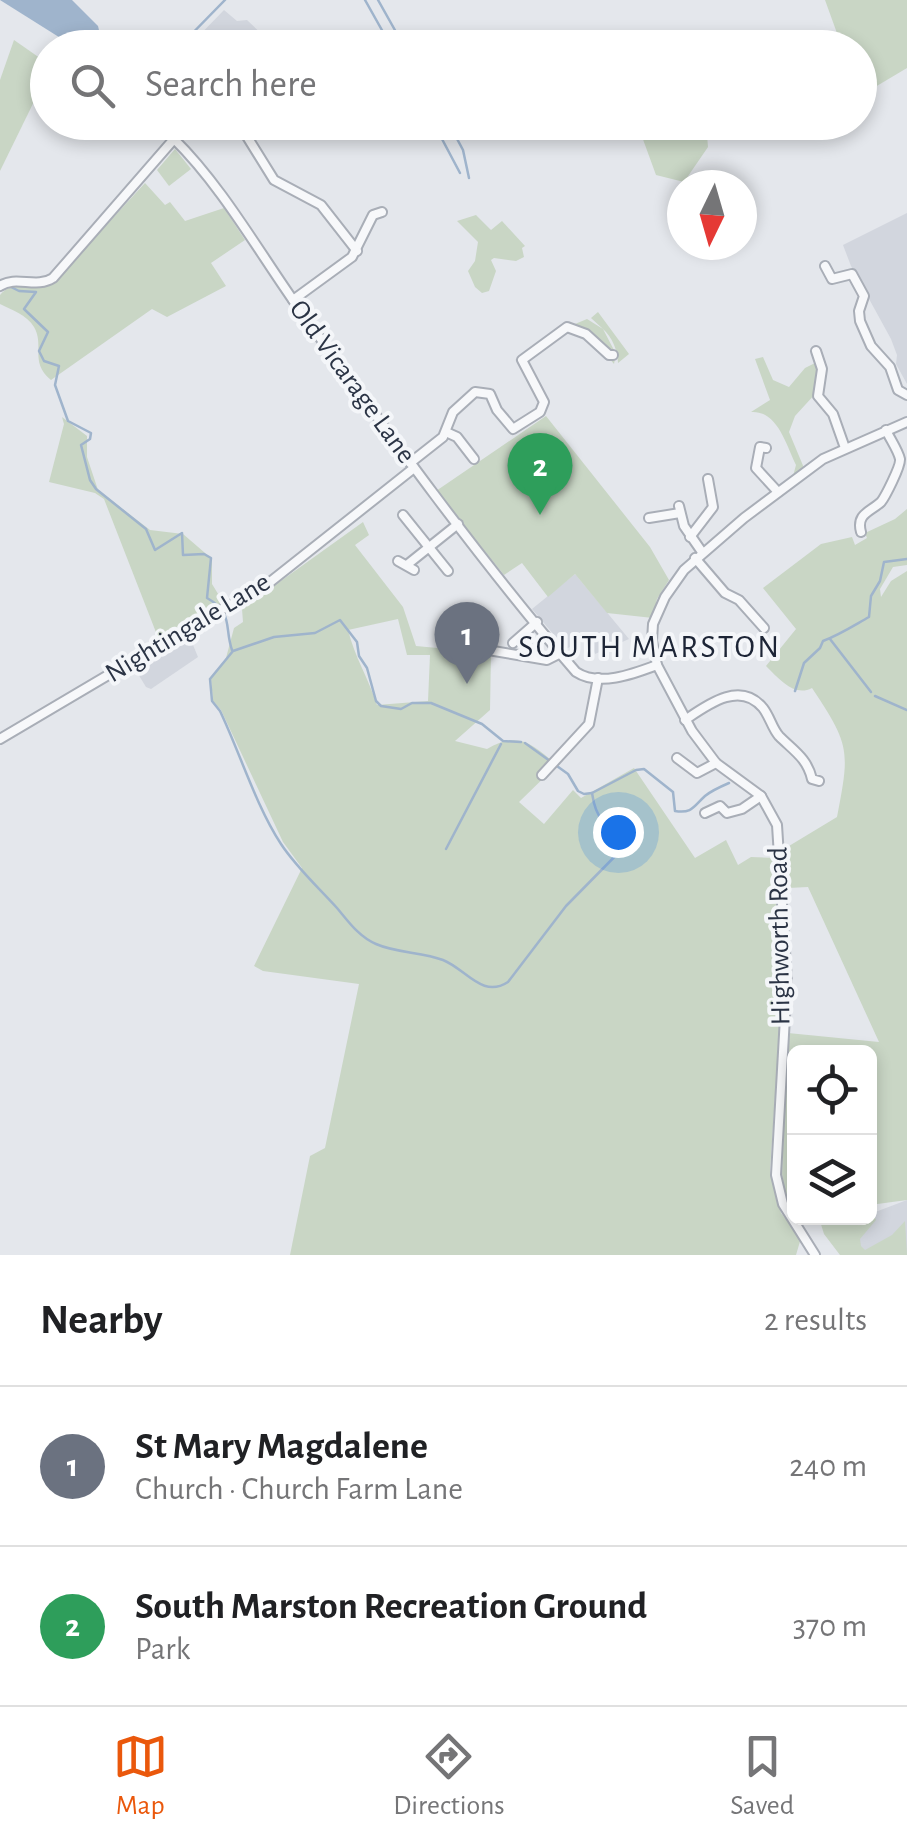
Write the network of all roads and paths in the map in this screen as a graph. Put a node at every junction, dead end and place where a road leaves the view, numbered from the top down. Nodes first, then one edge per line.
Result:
1 (172, 140) edge
2 (176, 140) edge
3 (249, 140) edge
4 (382, 212) dead end
5 (357, 251) junction
6 (826, 266) dead end
7 (2, 284) edge
8 (293, 300) junction
9 (613, 355) dead end
10 (815, 357) dead end
11 (898, 390) junction
12 (888, 395) dead end
13 (907, 396) edge
14 (907, 422) edge
15 (886, 430) junction
16 (446, 432) junction
17 (761, 444) dead end
18 (845, 448) junction
19 (474, 459) dead end
20 (412, 466) junction
21 (705, 483) dead end
22 (778, 492) junction
23 (416, 514) dead end
24 (848, 523) dead end
25 (458, 524) junction
26 (658, 530) dead end
27 (690, 537) junction
28 (429, 547) junction
29 (698, 555) junction
30 (407, 565) dead end
31 (448, 570) dead end
32 (763, 609) dead end
33 (754, 616) junction
34 (536, 622) junction
35 (764, 628) dead end
36 (446, 643) dead end
37 (514, 643) dead end
38 (561, 653) junction
39 (657, 665) junction
40 (598, 678) junction
41 (685, 720) junction
42 (0, 738) edge
43 (678, 758) dead end
44 (716, 763) junction
45 (542, 775) dead end
46 (813, 781) dead end
47 (761, 796) junction
48 (706, 814) dead end
49 (814, 1255) edge

1 - 7 street, Old Vicarage Lane
2 - 8 street, Old Vicarage Lane
3 - 5 street
4 - 5 street
5 - 8 street
6 - 11 street
8 - 20 street, Old Vicarage Lane
9 - 16 street, Nightingale Lane
10 - 18 street
11 - 12 street
11 - 13 street
14 - 15 street
15 - 18 street
15 - 24 street
16 - 19 street
16 - 20 street, Nightingale Lane
17 - 22 street
18 - 22 street
20 - 25 street, Old Vicarage Lane
20 - 42 street, Nightingale Lane
21 - 27 street
22 - 29 street
23 - 28 street
25 - 28 street
25 - 34 street, Old Vicarage Lane
26 - 27 street
27 - 29 street
28 - 30 street
28 - 31 street
29 - 33 street
29 - 39 street
32 - 33 street
33 - 35 street
34 - 37 street
34 - 38 street, Old Vicarage Lane
36 - 38 street
38 - 40 street, Old Vicarage Lane
39 - 40 street
39 - 41 street
40 - 45 street
41 - 44 street
41 - 46 street
43 - 44 street
44 - 47 street
47 - 48 street
47 - 49 street, Highworth Road

